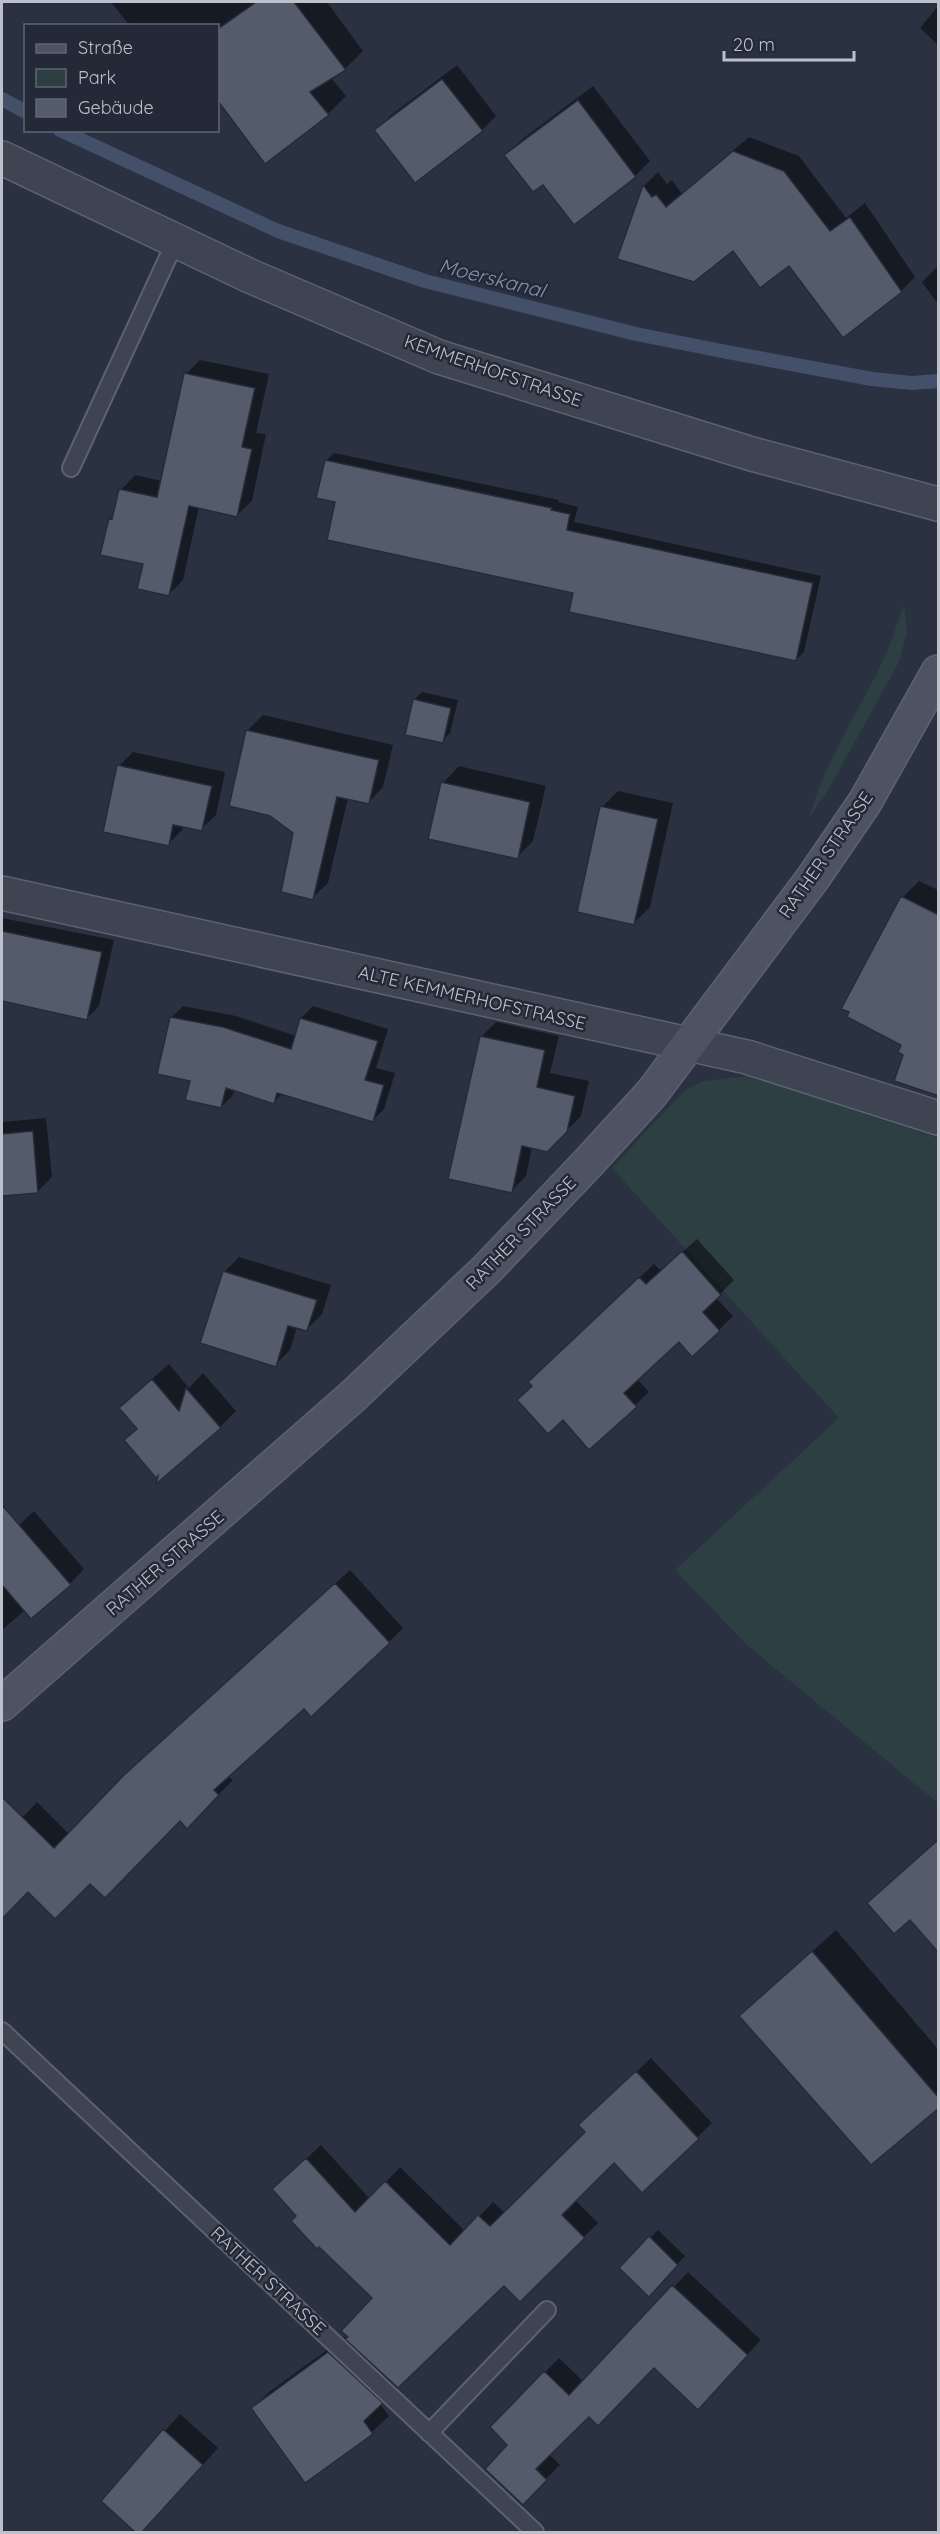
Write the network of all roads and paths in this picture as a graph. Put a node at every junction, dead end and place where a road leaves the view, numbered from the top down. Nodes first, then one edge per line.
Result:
1 (2, 158) edge
2 (176, 240) junction
3 (71, 468) dead end
4 (939, 504) edge
5 (939, 672) edge
6 (2, 892) edge
7 (690, 1044) junction
8 (939, 1118) edge
9 (2, 1704) edge
10 (2, 2031) edge
11 (547, 2310) dead end
12 (429, 2433) junction
13 (535, 2532) edge

1 - 2 street, KEMMERHOFSTRASSE
2 - 3 lane
2 - 4 street, KEMMERHOFSTRASSE
5 - 7 street, RATHER STRASSE
6 - 7 street, ALTE KEMMERHOFSTRASSE
7 - 8 street, ALTE KEMMERHOFSTRASSE
7 - 9 street, RATHER STRASSE
10 - 12 lane, RATHER STRASSE
11 - 12 lane
12 - 13 lane, RATHER STRASSE

